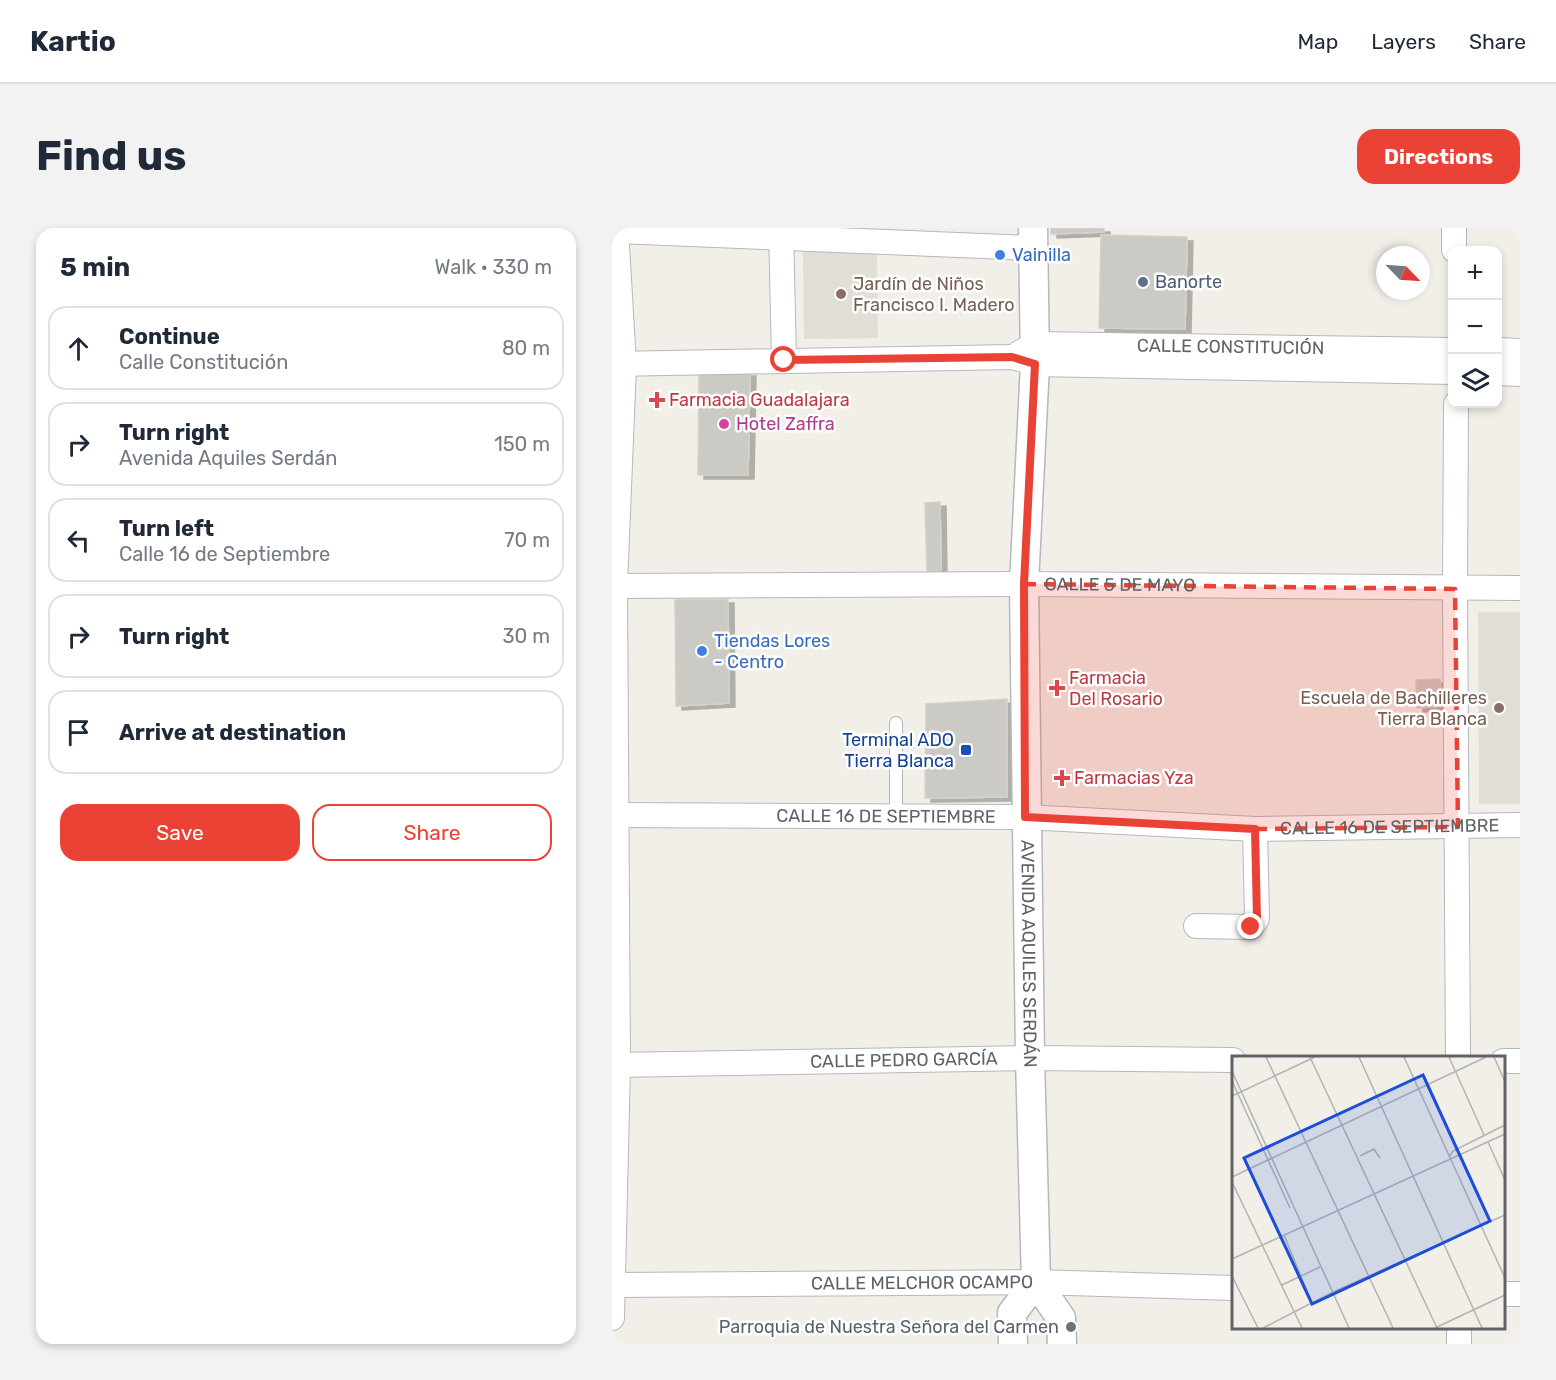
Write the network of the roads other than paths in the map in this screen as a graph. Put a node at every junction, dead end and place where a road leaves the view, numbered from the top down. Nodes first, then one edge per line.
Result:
1 (1454, 228) edge
2 (616, 229) edge
3 (781, 233) edge
4 (1033, 238) edge
5 (1454, 246) edge
6 (1448, 350) edge
7 (1502, 350) edge
8 (1520, 351) edge
9 (1027, 355) junction
10 (784, 360) junction
11 (618, 364) edge
12 (1448, 372) edge
13 (1502, 374) edge
14 (1520, 374) edge
15 (1456, 408) edge
16 (1024, 584) junction
17 (614, 586) edge
18 (1455, 588) junction
19 (1520, 588) edge
20 (897, 723) dead end
21 (614, 815) edge
22 (896, 816) junction
23 (1025, 817) junction
24 (1520, 825) edge
25 (1458, 827) junction
26 (1255, 829) junction
27 (1196, 926) dead end
28 (1458, 1056) edge
29 (1030, 1058) junction
30 (1232, 1060) edge
31 (615, 1065) edge
32 (1036, 1282) junction
33 (613, 1285) edge
34 (1232, 1288) edge
35 (612, 1318) edge
36 (1013, 1344) edge
37 (1062, 1344) edge

1 - 5 street
2 - 3 street
2 - 11 street
3 - 4 street
3 - 10 street
4 - 9 street, AVENIDA AQUILES SERDÁN
6 - 9 street, CALLE CONSTITUCIÓN
7 - 8 street
9 - 10 street, CALLE CONSTITUCIÓN
9 - 12 street, CALLE CONSTITUCIÓN
9 - 16 street, AVENIDA AQUILES SERDÁN
10 - 11 street, CALLE CONSTITUCIÓN
11 - 17 street
13 - 14 street
15 - 18 street
16 - 17 street, CALLE 5 DE MAYO
16 - 18 street, CALLE 5 DE MAYO
16 - 23 street, AVENIDA AQUILES SERDÁN
17 - 21 street
18 - 19 street, CALLE 5 DE MAYO
18 - 25 street
20 - 22 lane
21 - 22 street, CALLE 16 DE SEPTIEMBRE
21 - 31 street
22 - 23 street, CALLE 16 DE SEPTIEMBRE
23 - 26 street, CALLE 16 DE SEPTIEMBRE
23 - 29 street, AVENIDA AQUILES SERDÁN
24 - 25 street, CALLE 16 DE SEPTIEMBRE
25 - 26 street, CALLE 16 DE SEPTIEMBRE
25 - 28 street
26 - 27 street
29 - 30 street, CALLE PEDRO GARCÍA
29 - 31 street, CALLE PEDRO GARCÍA
29 - 32 street, AVENIDA AQUILES SERDÁN
31 - 33 street
32 - 33 street, CALLE MELCHOR OCAMPO
32 - 34 street, CALLE MELCHOR OCAMPO
32 - 36 street
32 - 37 street
33 - 35 street

